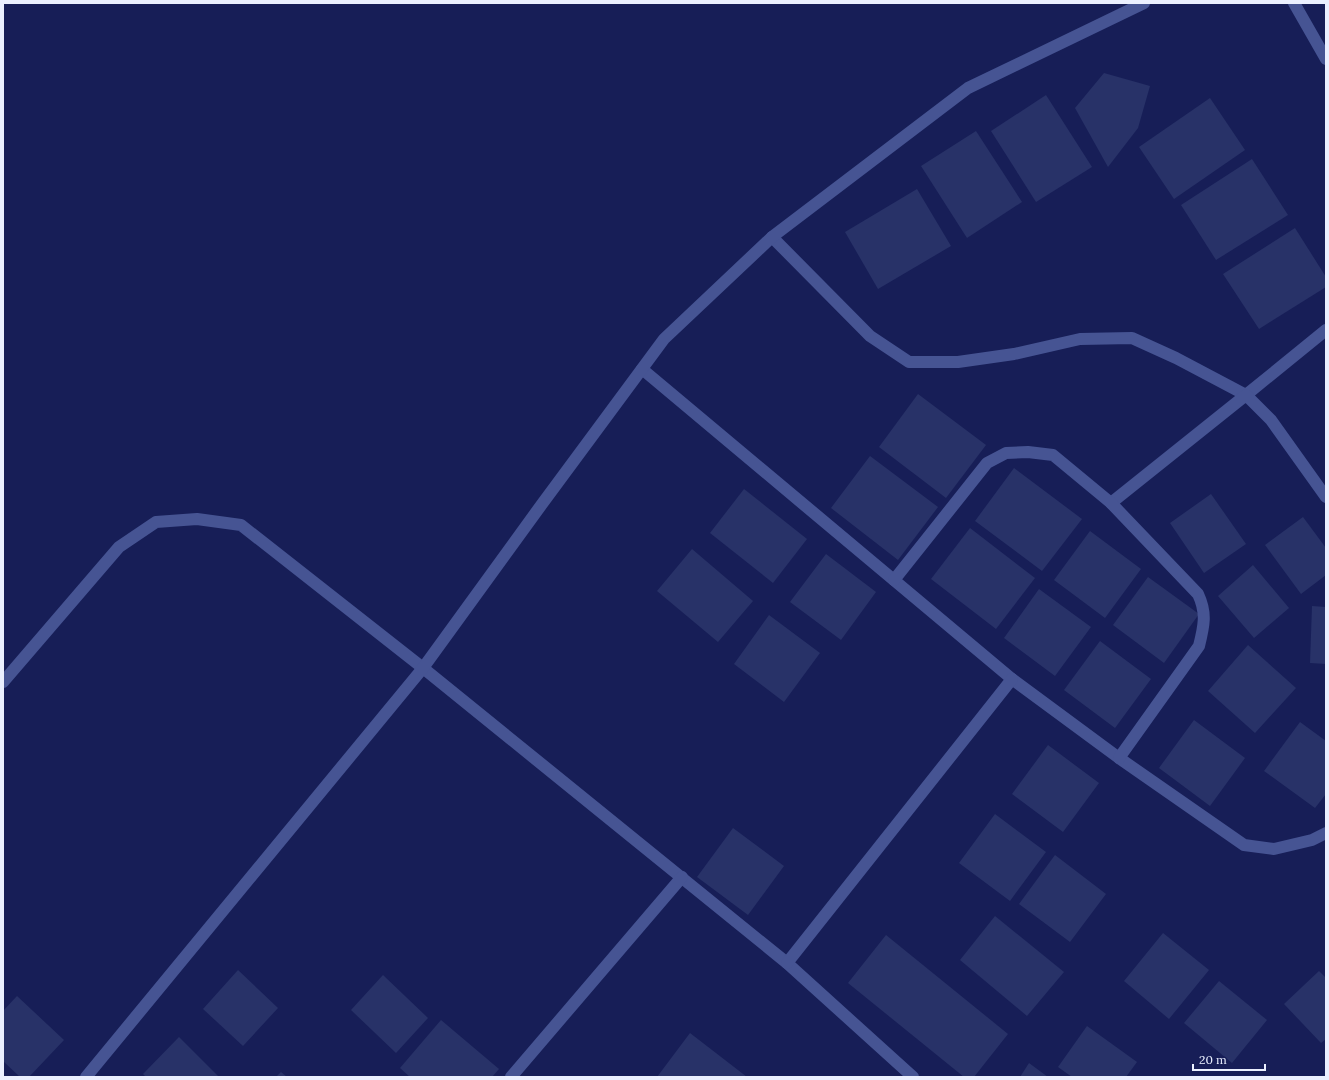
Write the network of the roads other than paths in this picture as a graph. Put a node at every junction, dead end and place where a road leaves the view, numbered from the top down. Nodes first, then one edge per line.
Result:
1 (1144, 3) edge
2 (1294, 3) edge
3 (1326, 59) edge
4 (772, 237) junction
5 (1326, 330) edge
6 (642, 369) junction
7 (1246, 395) junction
8 (1326, 497) edge
9 (1111, 503) junction
10 (894, 580) junction
11 (424, 668) junction
12 (1012, 679) junction
13 (3, 682) edge
14 (1118, 758) junction
15 (1326, 833) edge
16 (682, 877) junction
17 (787, 963) junction
18 (86, 1077) edge
19 (511, 1077) edge
20 (913, 1077) edge

1 - 4 street
2 - 3 street
4 - 6 street
4 - 7 street
5 - 7 street
6 - 10 street
6 - 11 street
7 - 8 street
7 - 9 street
9 - 10 street
9 - 14 street
10 - 12 street
11 - 13 street
11 - 16 street
11 - 18 street
12 - 14 street
12 - 17 street
14 - 15 street
16 - 17 street
16 - 19 street
17 - 20 street

